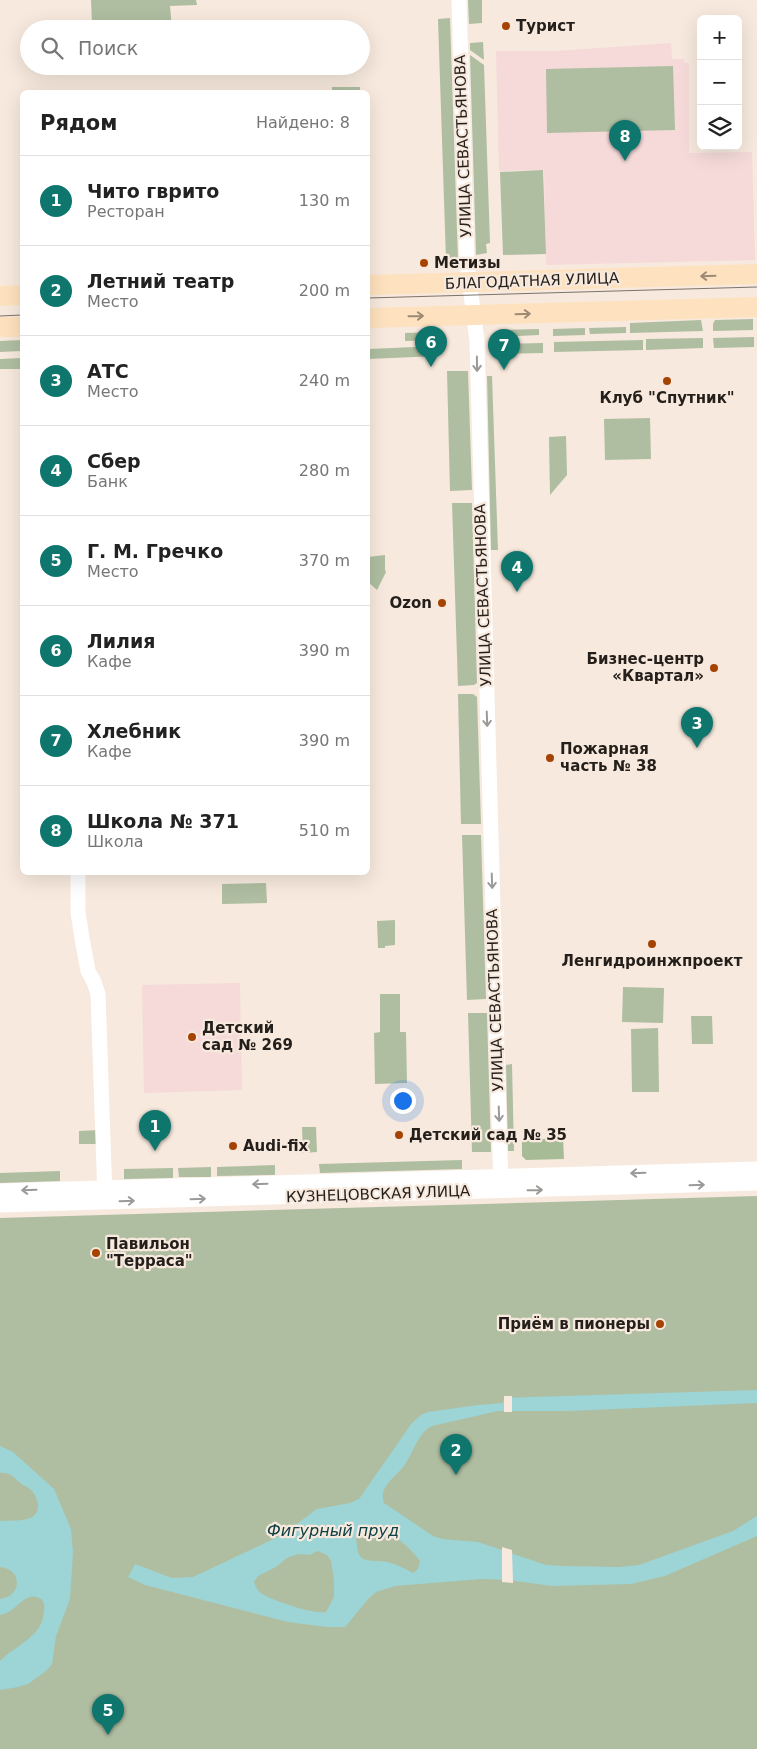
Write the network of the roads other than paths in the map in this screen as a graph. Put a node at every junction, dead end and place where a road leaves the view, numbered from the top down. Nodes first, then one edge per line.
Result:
1 (459, 0) edge
2 (757, 274) edge
3 (470, 282) junction
4 (370, 285) edge
5 (20, 295) edge
6 (0, 296) edge
7 (757, 307) edge
8 (474, 315) junction
9 (370, 318) edge
10 (0, 327) edge
11 (20, 327) edge
12 (78, 875) edge
13 (757, 1169) edge
14 (501, 1183) junction
15 (757, 1183) edge
16 (0, 1191) edge
17 (104, 1195) junction
18 (0, 1205) edge

1 - 3 street, УЛИЦА СЕВАСТЬЯНОВА
2 -> 3 main road, БЛАГОДАТНАЯ УЛИЦА
3 - 4 main road, БЛАГОДАТНАЯ УЛИЦА
3 - 8 street, УЛИЦА СЕВАСТЬЯНОВА
5 - 6 main road
8 -> 7 main road
9 -> 8 main road
8 -> 14 street, УЛИЦА СЕВАСТЬЯНОВА
10 - 11 main road
12 - 17 street
13 -> 14 street, КУЗНЕЦОВСКАЯ УЛИЦА
14 -> 15 street, КУЗНЕЦОВСКАЯ УЛИЦА
14 - 17 street, КУЗНЕЦОВСКАЯ УЛИЦА
17 -> 16 street, КУЗНЕЦОВСКАЯ УЛИЦА
17 - 18 street, КУЗНЕЦОВСКАЯ УЛИЦА

